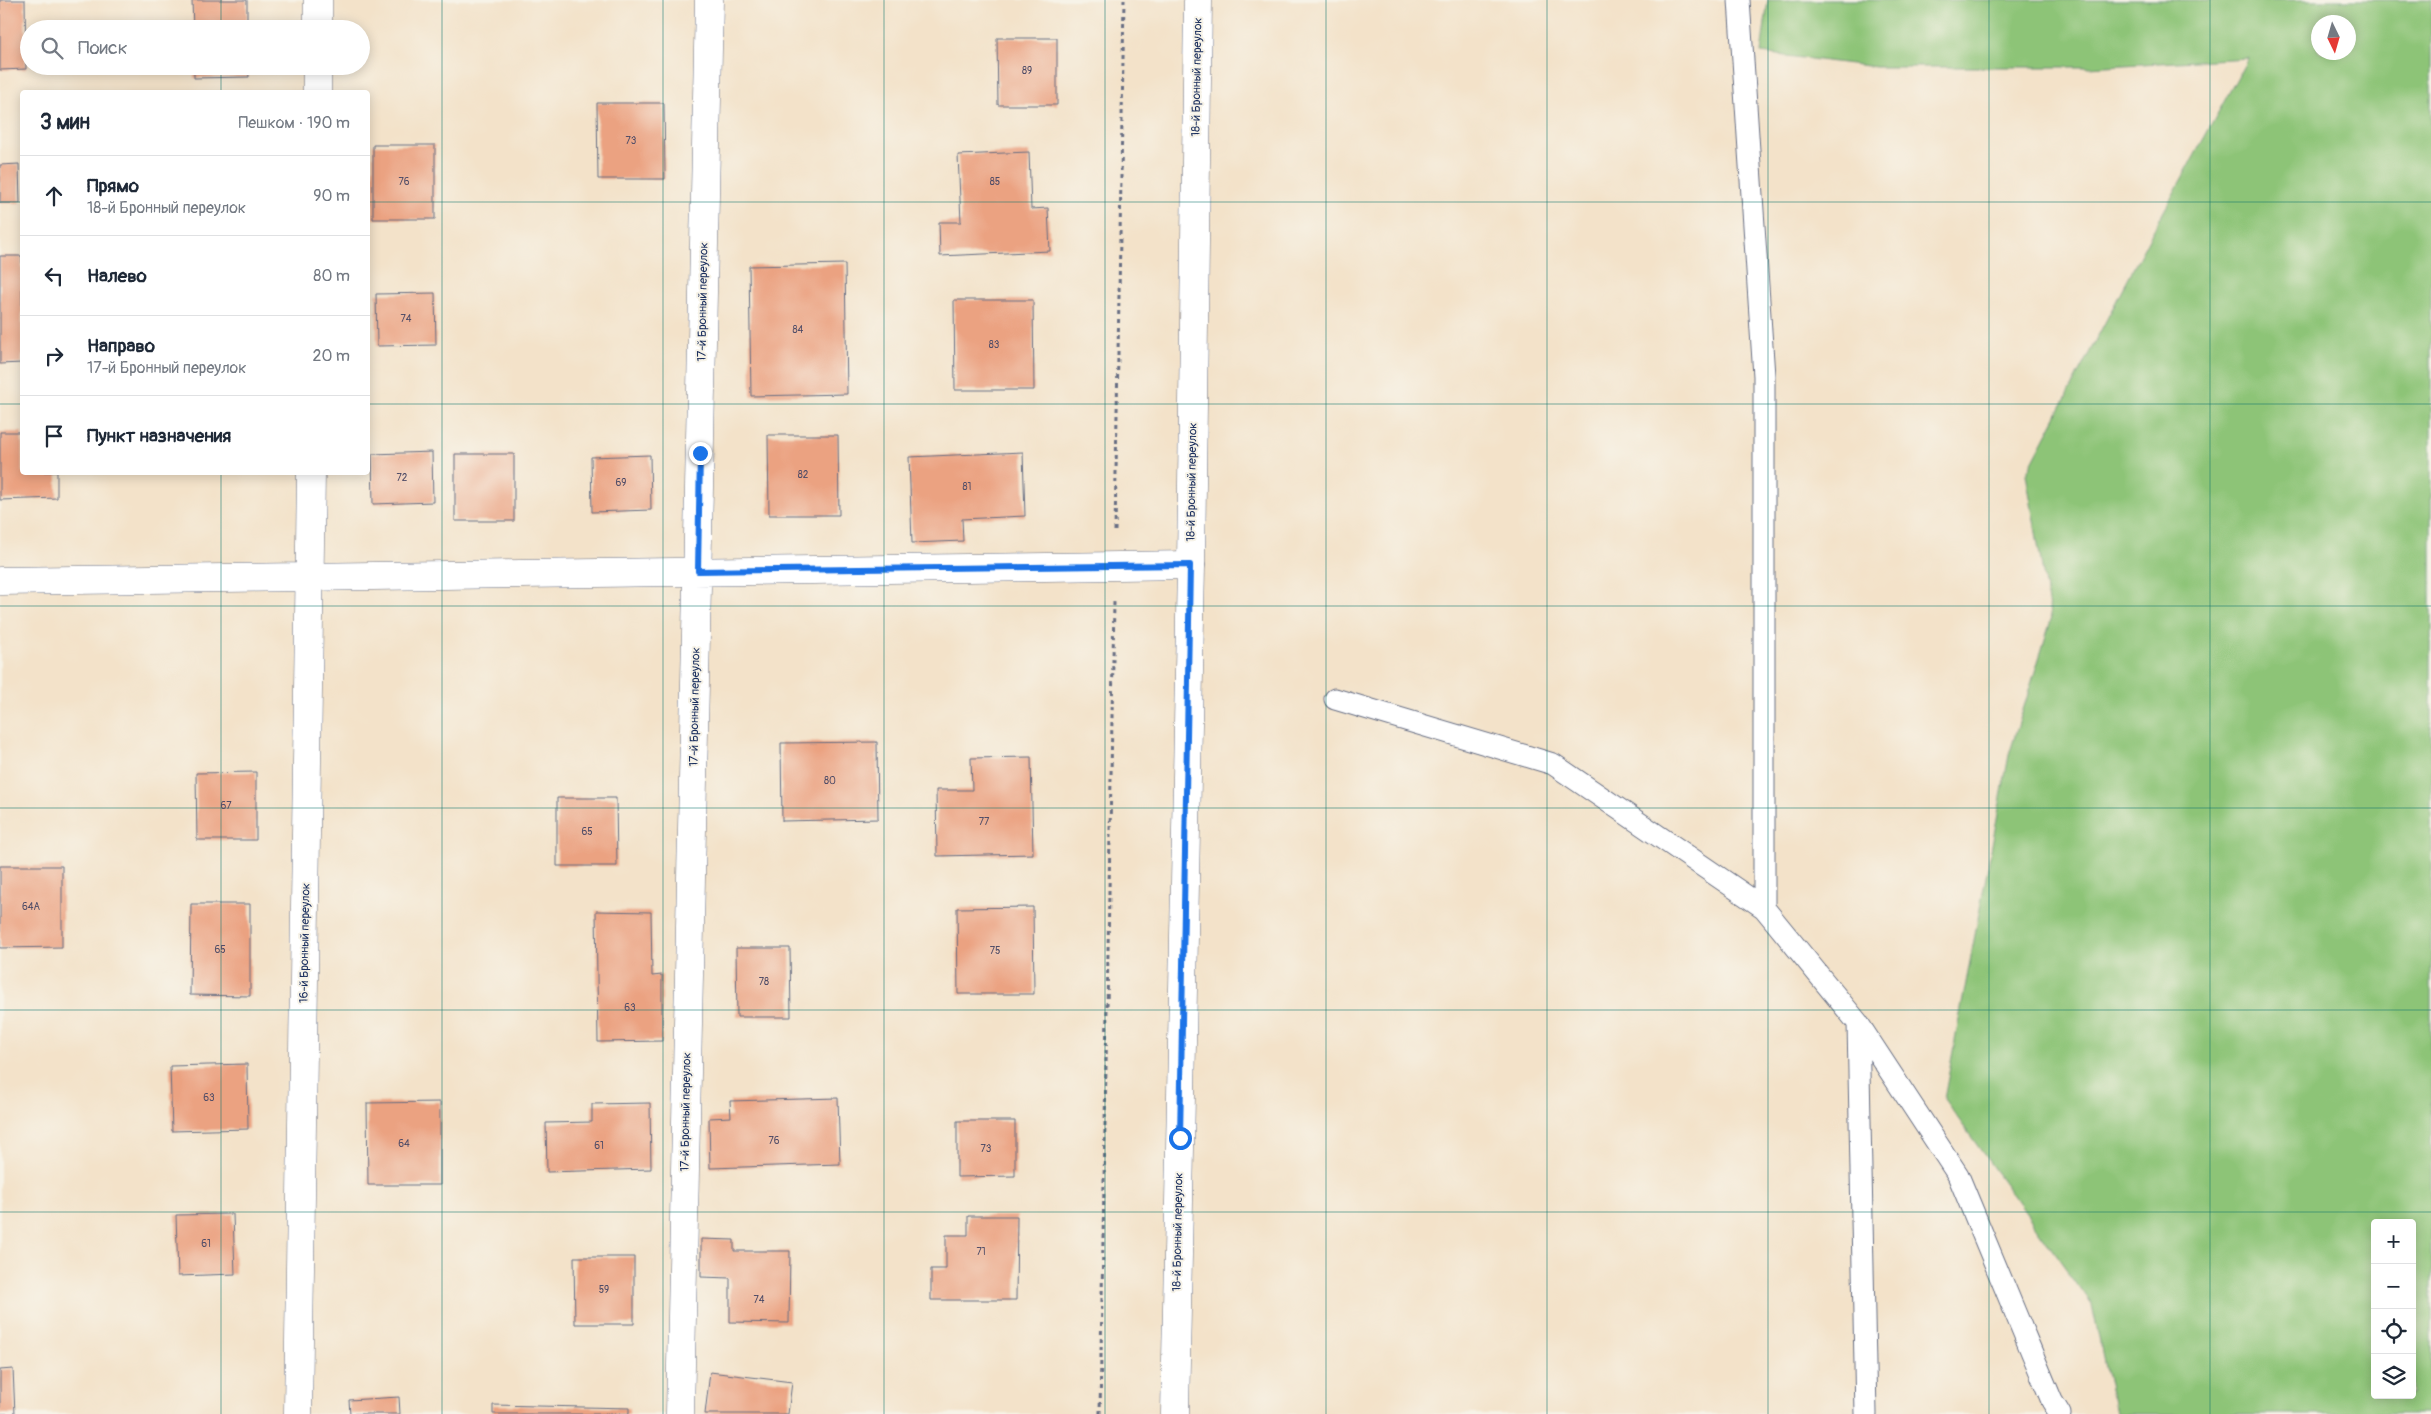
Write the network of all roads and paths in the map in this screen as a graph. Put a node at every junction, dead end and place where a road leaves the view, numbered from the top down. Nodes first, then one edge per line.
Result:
1 (318, 0) edge
2 (709, 0) edge
3 (1124, 0) edge
4 (1198, 0) edge
5 (1739, 0) edge
6 (318, 20) edge
7 (317, 75) edge
8 (317, 90) edge
9 (312, 475) edge
10 (1115, 565) junction
11 (1190, 565) junction
12 (698, 571) junction
13 (310, 577) junction
14 (0, 581) edge
15 (1334, 698) dead end
16 (1764, 908) junction
17 (1858, 1023) junction
18 (298, 1414) edge
19 (680, 1414) edge
20 (1100, 1414) edge
21 (1175, 1414) edge
22 (1866, 1414) edge
23 (2060, 1414) edge

1 - 6 street
2 - 12 street, 17-й Бронный переулок
3 - 10 path
4 - 11 street, 18-й Бронный переулок
5 - 16 lane
7 - 8 street
9 - 13 street, 16-й Бронный переулок
10 - 11 street
10 - 12 street
10 - 20 path
11 - 21 street, 18-й Бронный переулок
12 - 13 street
12 - 19 street, 17-й Бронный переулок
13 - 14 street
13 - 18 street, 16-й Бронный переулок
15 - 16 lane
16 - 17 lane
17 - 22 lane
17 - 23 lane

